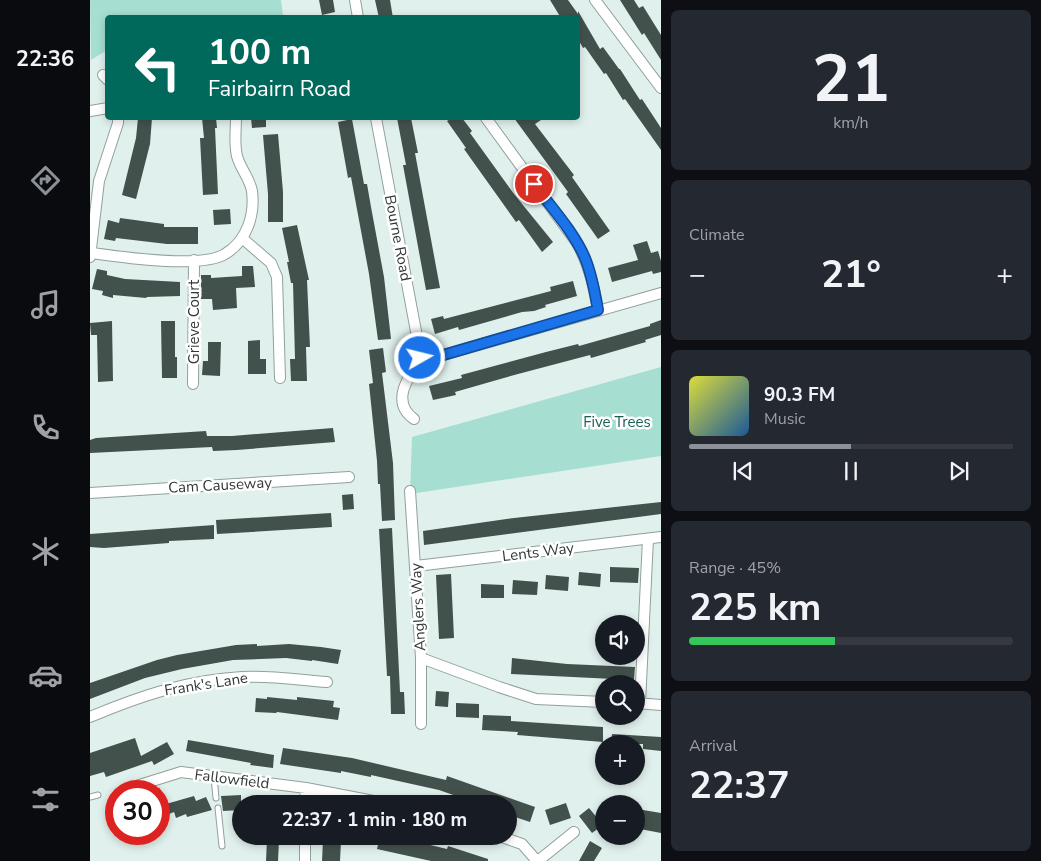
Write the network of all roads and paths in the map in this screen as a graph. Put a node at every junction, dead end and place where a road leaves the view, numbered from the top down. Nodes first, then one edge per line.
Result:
1 (355, 0) edge
2 (595, 0) edge
3 (358, 15) edge
4 (661, 88) edge
5 (105, 108) edge
6 (90, 111) edge
7 (118, 120) edge
8 (236, 120) edge
9 (376, 120) edge
10 (487, 120) edge
11 (242, 238) junction
12 (91, 255) edge
13 (194, 260) junction
14 (661, 293) edge
15 (598, 310) junction
16 (420, 358) junction
17 (280, 378) dead end
18 (193, 384) dead end
19 (414, 419) dead end
20 (349, 477) dead end
21 (410, 491) dead end
22 (90, 493) edge
23 (661, 537) edge
24 (648, 539) junction
25 (416, 566) junction
26 (421, 658) junction
27 (640, 675) edge
28 (327, 682) dead end
29 (595, 701) edge
30 (645, 704) edge
31 (661, 705) edge
32 (90, 717) edge
33 (421, 724) dead end
34 (214, 777) junction
35 (156, 780) edge
36 (306, 788) junction
37 (98, 794) dead end
38 (306, 795) edge
39 (342, 795) edge
40 (90, 797) edge
41 (216, 798) dead end
42 (218, 808) dead end
43 (574, 832) dead end
44 (517, 842) edge
45 (305, 845) edge
46 (222, 846) dead end
47 (305, 861) edge
48 (538, 861) edge

1 - 3 street
2 - 4 street
5 - 6 street
7 - 12 street
8 - 11 street
9 - 16 street, Bourne Road
10 - 15 street
11 - 13 street
11 - 17 street
12 - 13 street
13 - 18 street, Grieve Court
14 - 15 street
15 - 16 street
16 - 19 street
20 - 22 street, Cam Causeway
21 - 25 street, Anglers Way
23 - 24 street, Lents Way
24 - 25 street, Lents Way
24 - 27 street
25 - 26 street, Anglers Way
26 - 29 street
26 - 33 street, Anglers Way
28 - 32 street, Frank's Lane
30 - 31 street
34 - 35 street, Fallowfield
34 - 36 street, Fallowfield
34 - 41 lane
36 - 38 street
36 - 39 street, Fallowfield
37 - 40 lane
42 - 46 lane
43 - 48 street
44 - 48 street
45 - 47 street

